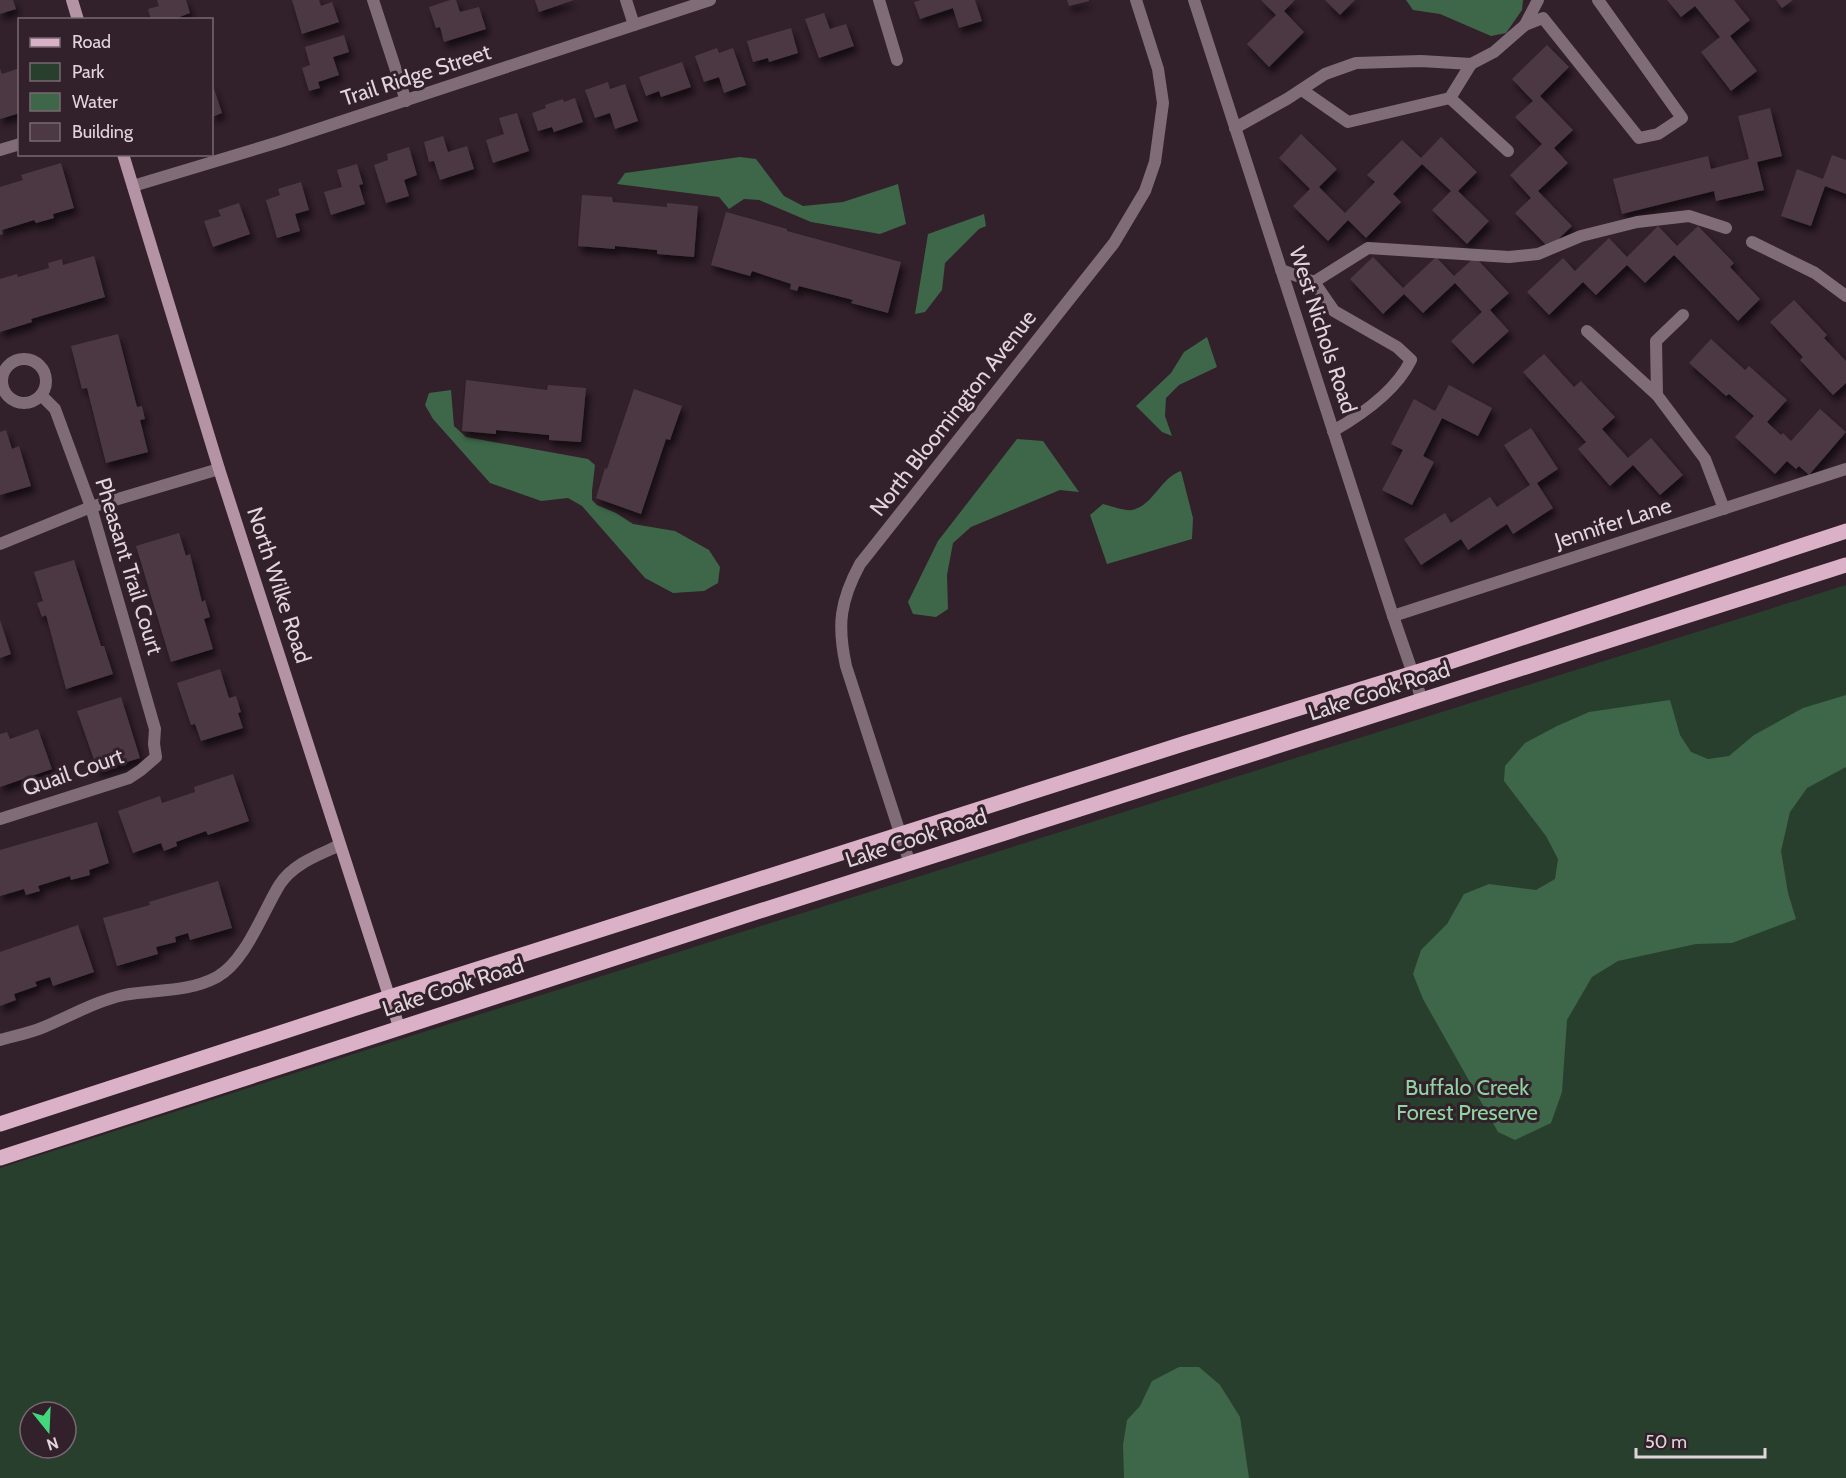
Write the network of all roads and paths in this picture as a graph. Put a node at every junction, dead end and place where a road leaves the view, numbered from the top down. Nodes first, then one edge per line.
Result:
1 (72, 0) edge
2 (373, 0) edge
3 (626, 0) edge
4 (710, 0) edge
5 (879, 0) edge
6 (1136, 0) edge
7 (1194, 0) edge
8 (1538, 0) edge
9 (1598, 0) edge
10 (77, 18) edge
11 (634, 25) junction
12 (1525, 25) junction
13 (897, 60) dead end
14 (1471, 64) junction
15 (1302, 90) junction
16 (1450, 98) junction
17 (406, 101) junction
18 (1235, 128) junction
19 (18, 145) edge
20 (0, 150) edge
21 (1508, 151) dead end
22 (124, 156) edge
23 (133, 186) junction
24 (1726, 228) dead end
25 (1752, 242) dead end
26 (1281, 270) junction
27 (1314, 282) junction
28 (1846, 296) edge
29 (1683, 315) dead end
30 (1587, 331) dead end
31 (41, 395) dead end
32 (1657, 395) junction
33 (1334, 431) junction
34 (219, 469) junction
35 (1846, 469) edge
36 (92, 507) junction
37 (1724, 509) junction
38 (1846, 531) edge
39 (0, 544) edge
40 (1846, 565) edge
41 (1393, 616) junction
42 (1413, 673) junction
43 (1422, 700) junction
44 (156, 757) joint
45 (0, 819) edge
46 (901, 835) junction
47 (340, 845) junction
48 (910, 864) junction
49 (390, 997) junction
50 (399, 1027) junction
51 (0, 1040) edge
52 (0, 1124) edge
53 (0, 1158) edge

1 - 10 street
2 - 17 street
3 - 11 street
4 - 11 street, Trail Ridge Street
5 - 13 street
6 - 46 street, North Bloomington Avenue
7 - 18 street, West Nichols Road
8 - 12 street
9 - 12 street
11 - 17 street, Trail Ridge Street
12 - 14 street
14 - 15 street
14 - 16 street
15 - 16 street
15 - 18 street
16 - 21 street
17 - 23 street, Trail Ridge Street
18 - 26 street, West Nichols Road
19 - 20 street
22 - 23 street, North Wilke Road
23 - 34 street, North Wilke Road
24 - 27 street
25 - 28 street
26 - 27 street
26 - 33 street, West Nichols Road
27 - 33 street
29 - 32 street
30 - 32 street
31 - 36 street, Pheasant Trail Court
32 - 37 street
33 - 41 street, West Nichols Road
34 - 36 street
34 - 47 street, North Wilke Road
35 - 37 street, Jennifer Lane
36 - 39 street
36 - 44 street, Pheasant Trail Court
37 - 41 street, Jennifer Lane
38 - 42 main road, Lake Cook Road
40 - 43 main road, Lake Cook Road
41 - 42 street, West Nichols Road
42 - 43 street, West Nichols Road
42 - 46 main road, Lake Cook Road
43 - 48 main road, Lake Cook Road
44 - 45 street, Quail Court
46 - 48 street, North Bloomington Avenue
46 - 49 main road, Lake Cook Road
47 - 49 street, North Wilke Road
47 - 51 street
48 - 50 main road, Lake Cook Road
49 - 50 street, North Wilke Road
49 - 52 main road, Lake Cook Road
50 - 53 main road, Lake Cook Road

